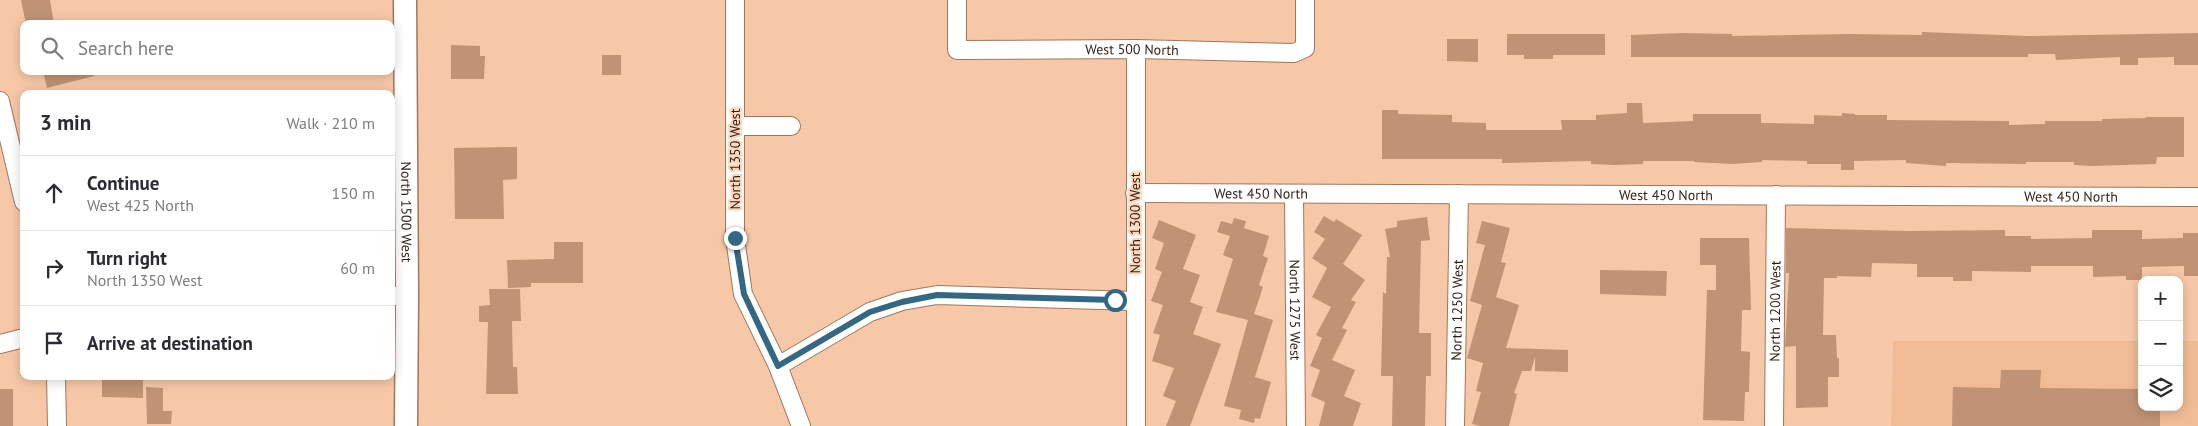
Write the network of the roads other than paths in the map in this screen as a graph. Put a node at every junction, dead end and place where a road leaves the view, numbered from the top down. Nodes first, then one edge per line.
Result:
1 (405, 0) edge
2 (735, 0) edge
3 (957, 0) edge
4 (1305, 0) edge
5 (1136, 49) junction
6 (0, 101) edge
7 (735, 126) junction
8 (791, 126) dead end
9 (4, 136) edge
10 (20, 189) edge
11 (1135, 193) junction
12 (1294, 194) junction
13 (1459, 194) junction
14 (1776, 195) junction
15 (2198, 197) edge
16 (399, 296) edge
17 (1135, 301) junction
18 (20, 339) edge
19 (0, 344) edge
20 (778, 366) junction
21 (56, 380) edge
22 (57, 426) edge
23 (406, 426) edge
24 (801, 426) edge
25 (1136, 426) edge
26 (1296, 426) edge
27 (1455, 426) edge
28 (1774, 426) edge

1 - 16 street, North 1500 West
2 - 7 street, North 1350 West
3 - 5 street, West 500 North
4 - 5 street, West 500 North
5 - 11 street, North 1300 West
6 - 9 street
7 - 8 street
7 - 20 street, North 1350 West
9 - 10 street
11 - 12 street, West 450 North
11 - 17 street, North 1300 West
12 - 13 street, West 450 North
12 - 26 street, North 1275 West
13 - 14 street, West 450 North
13 - 27 street, North 1250 West
14 - 15 street, West 450 North
14 - 28 street, North 1200 West
16 - 23 street, North 1500 West
17 - 20 street
17 - 25 street, North 1300 West
18 - 19 street
20 - 24 street, North 1350 West
21 - 22 street

